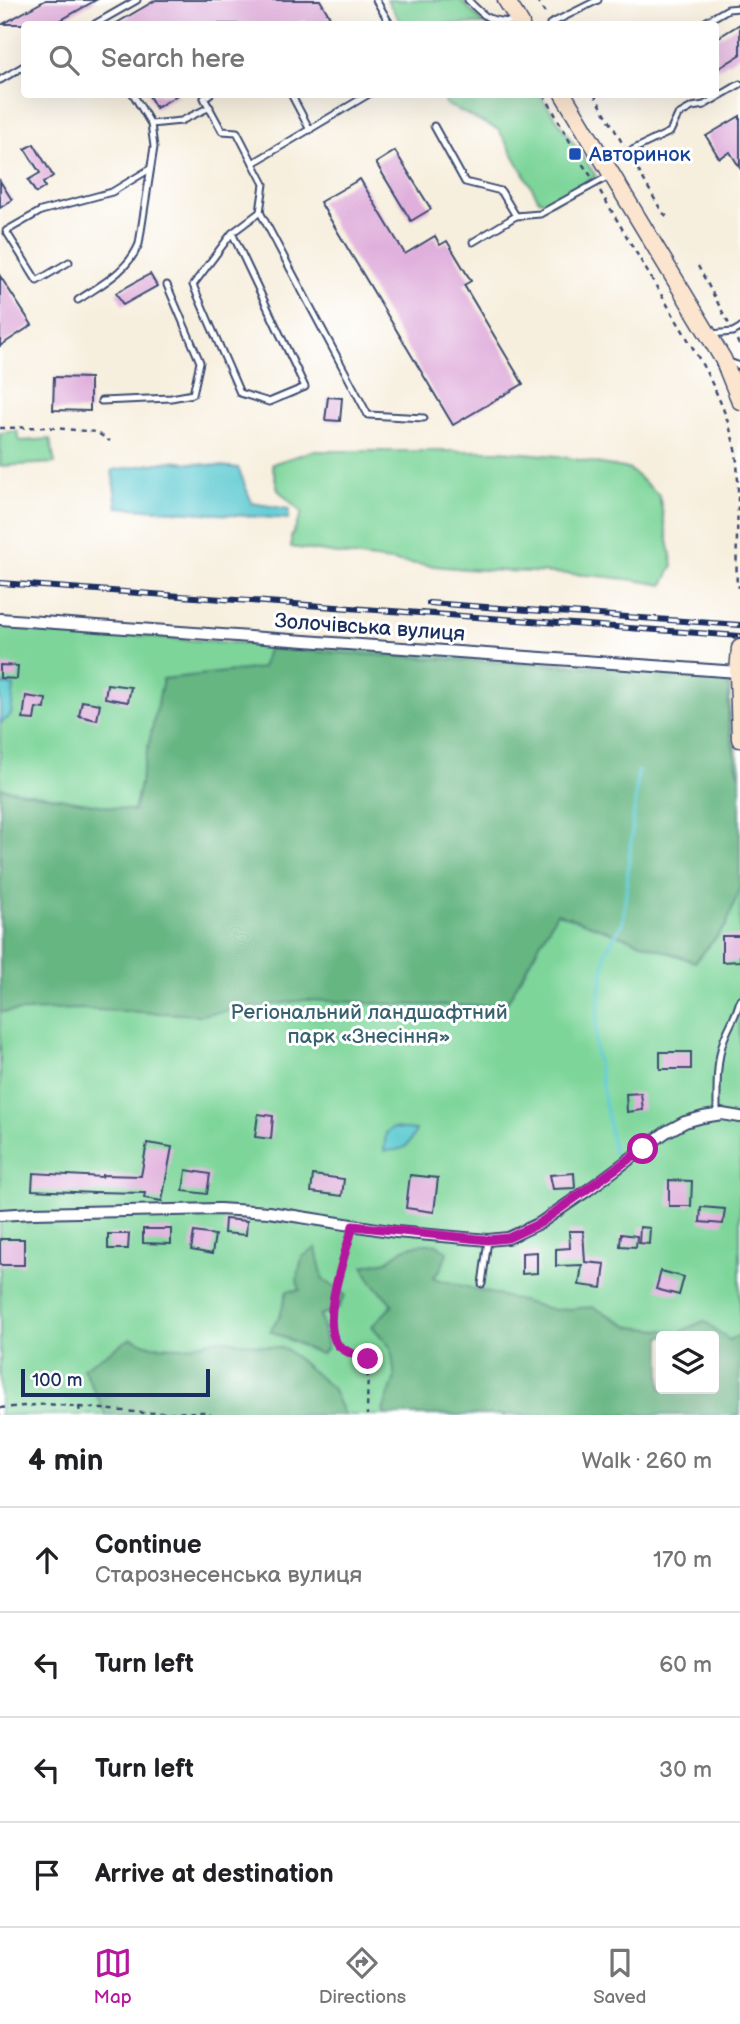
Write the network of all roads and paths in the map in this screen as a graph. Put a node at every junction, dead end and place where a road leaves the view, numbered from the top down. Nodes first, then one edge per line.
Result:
1 (137, 0) edge
2 (376, 0) edge
3 (468, 0) edge
4 (506, 0) edge
5 (537, 0) edge
6 (598, 0) edge
7 (740, 8) edge
8 (547, 17) dead end
9 (100, 21) edge
10 (388, 21) edge
11 (499, 21) edge
12 (519, 21) edge
13 (556, 21) edge
14 (707, 21) edge
15 (21, 67) edge
16 (0, 80) edge
17 (740, 84) edge
18 (719, 96) edge
19 (135, 98) edge
20 (204, 98) edge
21 (293, 98) edge
22 (362, 98) edge
23 (546, 98) edge
24 (565, 98) edge
25 (596, 98) edge
26 (716, 98) edge
27 (209, 107) junction
28 (151, 124) junction
29 (434, 127) dead end
30 (310, 130) junction
31 (625, 147) dead end
32 (632, 160) dead end
33 (253, 163) junction
34 (150, 169) junction
35 (608, 169) junction
36 (596, 183) junction
37 (260, 212) junction
38 (516, 216) junction
39 (670, 219) dead end
40 (232, 233) junction
41 (472, 242) dead end
42 (69, 262) dead end
43 (698, 266) dead end
44 (167, 285) dead end
45 (78, 300) dead end
46 (730, 326) dead end
47 (740, 328) edge
48 (708, 334) junction
49 (736, 338) dead end
50 (740, 348) edge
51 (723, 359) junction
52 (740, 366) edge
53 (101, 401) dead end
54 (740, 401) edge
55 (424, 418) dead end
56 (0, 428) edge
57 (110, 441) dead end
58 (740, 587) edge
59 (0, 620) edge
60 (740, 648) edge
61 (738, 671) junction
62 (740, 739) edge
63 (740, 1000) edge
64 (717, 1114) junction
65 (740, 1117) edge
66 (0, 1215) edge
67 (353, 1226) junction
68 (488, 1240) junction
69 (482, 1284) dead end
70 (79, 1406) junction
71 (0, 1408) edge
72 (80, 1415) edge
73 (211, 1415) edge
74 (367, 1415) edge

1 - 9 lane
2 - 10 lane
3 - 11 lane
4 - 12 main road
5 - 8 path
6 - 13 lane
7 - 14 lane
15 - 16 lane
17 - 18 lane
19 - 28 lane
20 - 27 lane
21 - 30 lane
22 - 30 lane
23 - 36 path
24 - 35 main road
25 - 31 path
26 - 35 lane
27 - 28 lane
27 - 33 lane
28 - 34 lane
29 - 38 lane
30 - 33 lane
32 - 39 path
33 - 37 lane
34 - 42 lane
34 - 45 lane
35 - 36 lane
35 - 48 main road
36 - 38 lane
36 - 58 path
37 - 40 lane
37 - 55 lane
38 - 41 lane
40 - 40 lane
43 - 46 path
44 - 53 lane
47 - 48 lane
48 - 51 main road
49 - 50 path
51 - 52 lane
51 - 54 main road
56 - 57 path
59 - 61 street, Золочівська вулиця
60 - 61 main road
61 - 62 main road
63 - 64 lane
64 - 65 street
64 - 68 street
66 - 67 street
67 - 68 street
67 - 74 path
68 - 69 lane
70 - 71 path
70 - 72 path
70 - 73 path

